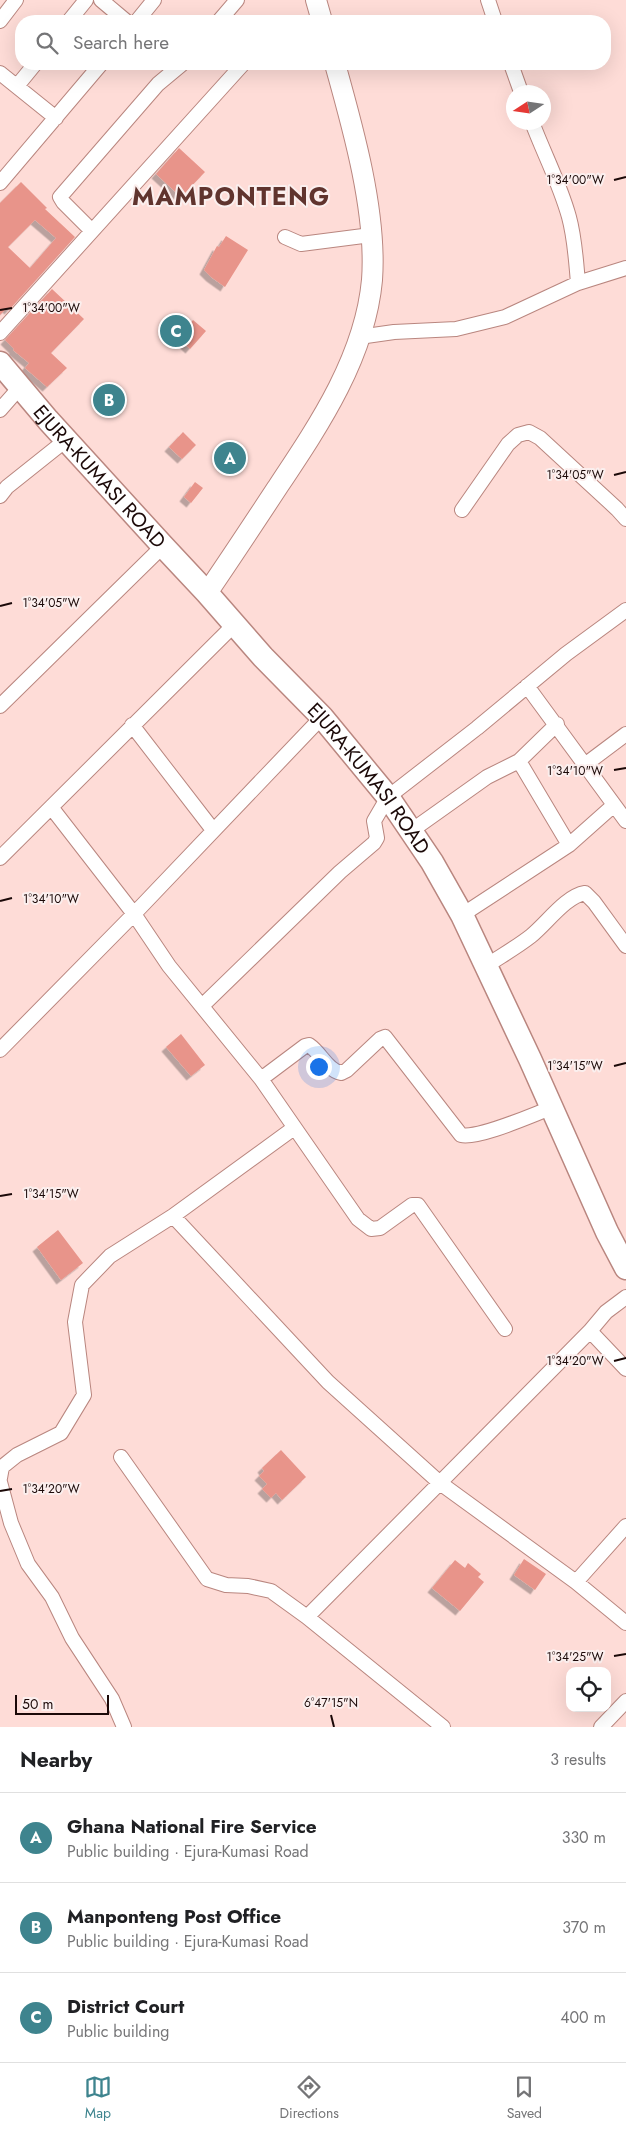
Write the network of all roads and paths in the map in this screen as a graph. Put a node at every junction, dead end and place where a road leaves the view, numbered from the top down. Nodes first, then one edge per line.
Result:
1 (16, 0) edge
2 (86, 0) edge
3 (101, 0) edge
4 (154, 0) edge
5 (237, 0) edge
6 (316, 0) edge
7 (488, 0) edge
8 (74, 15) edge
9 (119, 15) edge
10 (142, 15) edge
11 (224, 15) edge
12 (320, 15) edge
13 (493, 15) edge
14 (0, 21) edge
15 (30, 70) edge
16 (96, 70) edge
17 (174, 70) edge
18 (238, 70) edge
19 (336, 70) edge
20 (513, 70) edge
21 (0, 73) edge
22 (518, 85) edge
23 (17, 86) junction
24 (56, 118) junction
25 (535, 130) edge
26 (0, 183) edge
27 (91, 230) junction
28 (371, 235) junction
29 (285, 237) dead end
30 (626, 268) edge
31 (578, 283) junction
32 (0, 333) edge
33 (359, 338) junction
34 (0, 364) edge
35 (21, 386) junction
36 (1, 406) edge
37 (66, 440) junction
38 (2, 488) edge
39 (462, 510) dead end
40 (626, 519) edge
41 (163, 546) junction
42 (208, 593) junction
43 (626, 610) edge
44 (235, 624) junction
45 (527, 686) junction
46 (0, 706) edge
47 (322, 717) junction
48 (557, 724) junction
49 (132, 725) junction
50 (626, 734) edge
51 (519, 761) junction
52 (586, 764) junction
53 (388, 797) junction
54 (614, 805) junction
55 (51, 807) junction
56 (626, 822) edge
57 (213, 830) junction
58 (411, 831) junction
59 (569, 845) junction
60 (0, 858) edge
61 (134, 914) junction
62 (462, 915) junction
63 (626, 946) edge
64 (486, 966) junction
65 (202, 1006) junction
66 (0, 1050) edge
67 (261, 1079) junction
68 (551, 1108) junction
69 (294, 1128) junction
70 (173, 1216) junction
71 (626, 1268) edge
72 (626, 1297) edge
73 (506, 1329) dead end
74 (590, 1331) junction
75 (626, 1369) edge
76 (121, 1457) dead end
77 (0, 1478) edge
78 (0, 1482) edge
79 (440, 1483) junction
80 (626, 1526) edge
81 (576, 1582) junction
82 (307, 1617) junction
83 (626, 1624) edge
84 (626, 1701) edge
85 (124, 1727) edge
86 (443, 1727) edge
87 (600, 1727) edge

1 - 14 street
2 - 8 street
3 - 9 street
4 - 10 street
5 - 11 street
6 - 12 street
7 - 13 street
15 - 23 street
16 - 24 street
17 - 27 street
18 - 27 street
19 - 28 street
20 - 22 street
21 - 23 street
23 - 24 street
24 - 26 street
25 - 31 street
27 - 32 street
28 - 29 street
28 - 33 street
30 - 31 street
31 - 33 street
33 - 42 street
34 - 35 main road, EJURA-KUMASI ROAD
35 - 36 street
35 - 37 main road, EJURA-KUMASI ROAD
37 - 38 street
37 - 41 main road, EJURA-KUMASI ROAD
39 - 40 street
41 - 42 main road, EJURA-KUMASI ROAD
41 - 46 street
42 - 44 main road, EJURA-KUMASI ROAD
43 - 45 street
44 - 47 main road, EJURA-KUMASI ROAD
44 - 49 street
45 - 48 street
45 - 53 street
47 - 53 main road, EJURA-KUMASI ROAD
47 - 57 street
48 - 51 street
48 - 52 street
49 - 55 street
49 - 57 street
50 - 52 street
51 - 58 street
51 - 59 street
52 - 54 street
53 - 58 main road, EJURA-KUMASI ROAD
53 - 65 street
54 - 56 street
54 - 59 street
55 - 60 street
55 - 61 street
57 - 61 street
58 - 62 main road, EJURA-KUMASI ROAD
59 - 62 street
61 - 65 street
61 - 66 street
62 - 64 main road, EJURA-KUMASI ROAD
63 - 64 street
64 - 68 main road, EJURA-KUMASI ROAD
65 - 67 street
67 - 68 street
67 - 69 street
68 - 71 main road, EJURA-KUMASI ROAD
69 - 70 street
69 - 73 street
70 - 77 street
70 - 79 street
72 - 74 street
74 - 75 street
74 - 79 street
76 - 82 street
78 - 85 street
79 - 81 street
79 - 82 street
80 - 81 street
81 - 83 street
82 - 86 street
84 - 87 street

